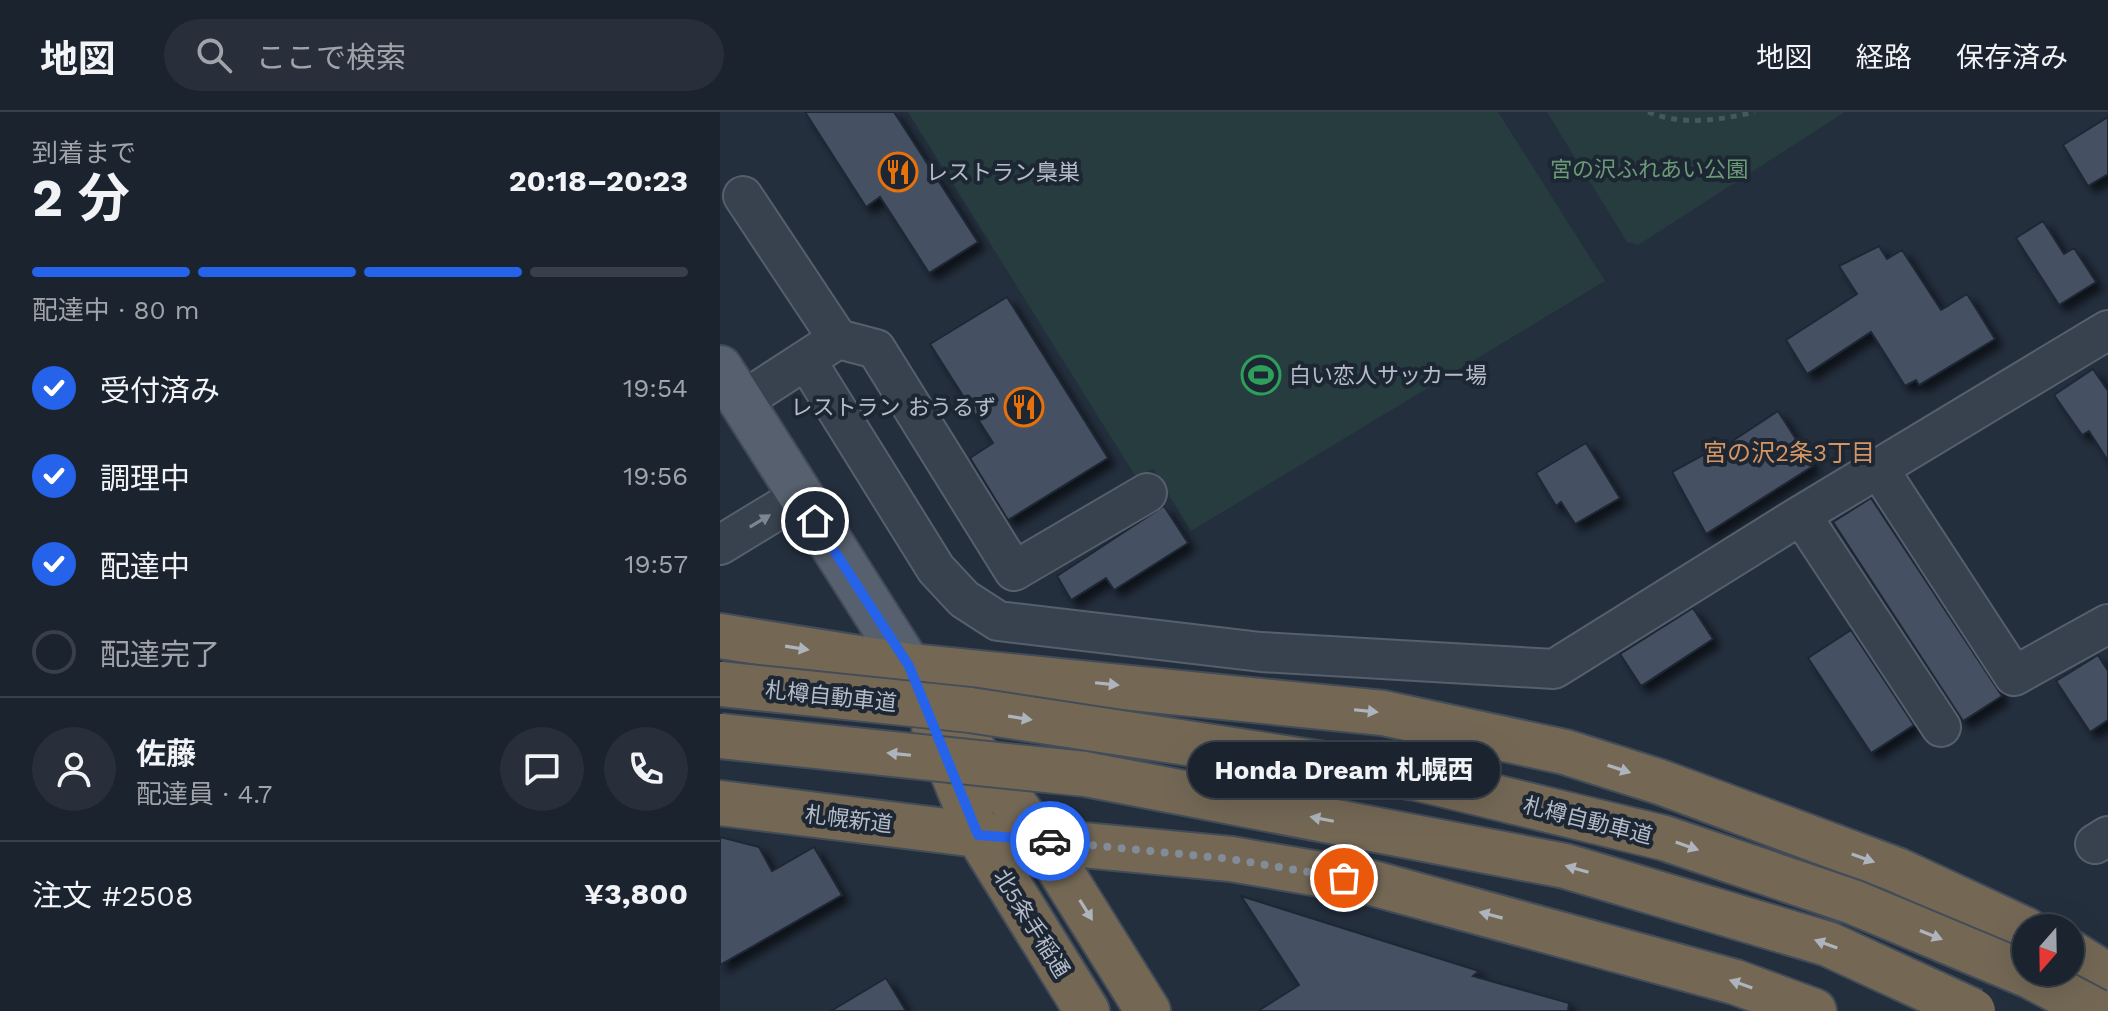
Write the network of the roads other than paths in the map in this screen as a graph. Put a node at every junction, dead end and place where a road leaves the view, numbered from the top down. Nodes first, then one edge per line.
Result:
1 (743, 196) dead end
2 (2108, 330) edge
3 (838, 339) junction
4 (806, 360) junction
5 (730, 385) edge
6 (1878, 468) junction
7 (1147, 493) dead end
8 (799, 497) junction
9 (1801, 515) junction
10 (720, 545) edge
11 (2108, 624) edge
12 (720, 636) edge
13 (909, 666) junction
14 (720, 684) edge
15 (1941, 727) dead end
16 (720, 736) edge
17 (724, 806) edge
18 (978, 835) junction
19 (1042, 841) junction
20 (2012, 923) edge
21 (2084, 961) edge
22 (2108, 976) edge
23 (1087, 1011) edge
24 (1148, 1011) edge
25 (1814, 1011) edge
26 (1973, 1011) edge
27 (2096, 1011) edge

1 - 3 street
2 - 6 street
3 - 4 street
3 - 7 street
4 - 5 street
4 - 9 street
5 - 8 main road
6 - 9 street
6 - 11 street
10 -> 8 street
8 - 13 main road
9 - 15 street
12 -> 13 highway
13 - 18 highway, 北5条手稲通
13 - 19 highway
13 -> 20 highway
14 -> 27 highway, 札樽自動車道, bridge
26 -> 16 highway, bridge
17 - 18 highway, 札幌新道
18 - 19 highway, 札幌新道
18 - 23 highway, 北5条手稲通
19 -> 24 highway
25 -> 19 highway, 札幌新道
21 - 22 highway

